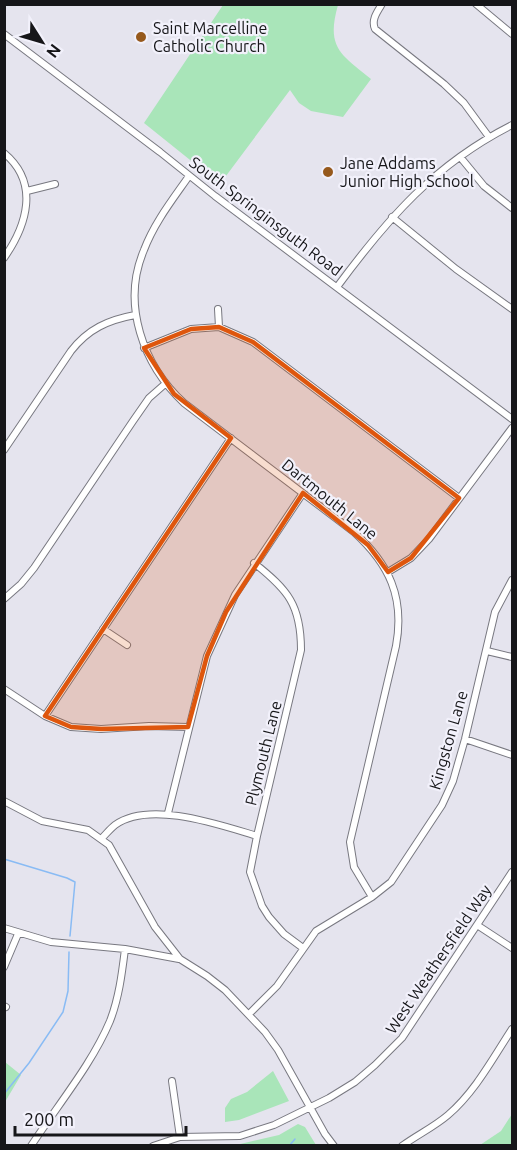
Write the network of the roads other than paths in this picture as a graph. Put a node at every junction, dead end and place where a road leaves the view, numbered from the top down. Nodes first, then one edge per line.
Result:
1 (382, 4) edge
2 (476, 4) edge
3 (4, 34) edge
4 (513, 34) edge
5 (513, 125) edge
6 (489, 136) junction
7 (4, 153) edge
8 (461, 158) junction
9 (189, 176) junction
10 (55, 184) dead end
11 (27, 191) junction
12 (513, 208) edge
13 (392, 218) junction
14 (4, 258) edge
15 (337, 286) junction
16 (218, 309) dead end
17 (513, 309) edge
18 (135, 315) junction
19 (219, 327) junction
20 (144, 348) junction
21 (165, 384) junction
22 (513, 419) edge
23 (513, 428) edge
24 (231, 438) junction
25 (4, 450) edge
26 (303, 493) junction
27 (459, 498) junction
28 (254, 563) junction
29 (388, 572) junction
30 (513, 580) edge
31 (4, 599) edge
32 (103, 628) junction
33 (127, 645) dead end
34 (487, 651) junction
35 (513, 657) edge
36 (4, 689) edge
37 (45, 716) junction
38 (188, 727) junction
39 (465, 739) junction
40 (513, 755) edge
41 (4, 801) edge
42 (168, 813) junction
43 (257, 836) junction
44 (102, 838) junction
45 (513, 872) edge
46 (372, 897) junction
47 (477, 925) junction
48 (4, 928) edge
49 (18, 934) junction
50 (303, 948) junction
51 (513, 948) edge
52 (124, 949) junction
53 (180, 959) junction
54 (4, 967) edge
55 (249, 1014) junction
56 (513, 1029) edge
57 (172, 1081) dead end
58 (310, 1107) junction
59 (180, 1137) junction
60 (31, 1146) edge
61 (153, 1146) edge
62 (334, 1146) edge
63 (402, 1146) edge

1 - 6 street
2 - 4 street
3 - 9 street, South Springinsguth Road
5 - 6 street
6 - 8 street
7 - 11 street
8 - 12 street
8 - 13 street
9 - 15 street, South Springinsguth Road
9 - 18 street, Dartmouth Lane
10 - 11 street
11 - 14 street
13 - 15 street
13 - 17 street
15 - 22 street, South Springinsguth Road
16 - 19 street
18 - 20 street, Dartmouth Lane
18 - 25 street
19 - 20 street
19 - 27 street
20 - 21 street, Dartmouth Lane
21 - 24 street, Dartmouth Lane
21 - 31 street
23 - 27 street
24 - 26 street, Dartmouth Lane
24 - 32 street
26 - 28 street
26 - 29 street, Dartmouth Lane
27 - 29 street
28 - 38 street
28 - 43 street, Plymouth Lane
29 - 46 street, Dartmouth Lane
30 - 34 street, Kingston Lane
32 - 33 street
32 - 37 street
34 - 35 street
34 - 39 street, Kingston Lane
36 - 37 street
37 - 38 street
38 - 42 street
39 - 40 street
39 - 46 street, Kingston Lane
41 - 44 street
42 - 43 street
42 - 44 street
43 - 50 street, Plymouth Lane
44 - 53 street
45 - 47 street, West Weathersfield Way
46 - 50 street, Kingston Lane
47 - 51 street
47 - 58 street, West Weathersfield Way
48 - 49 street
49 - 52 street
49 - 54 street
50 - 55 street, Kingston Lane
52 - 53 street
52 - 60 street
53 - 55 street
55 - 58 street
56 - 63 street
57 - 59 street
58 - 59 street, West Weathersfield Way
58 - 62 street
59 - 61 street, West Weathersfield Way

